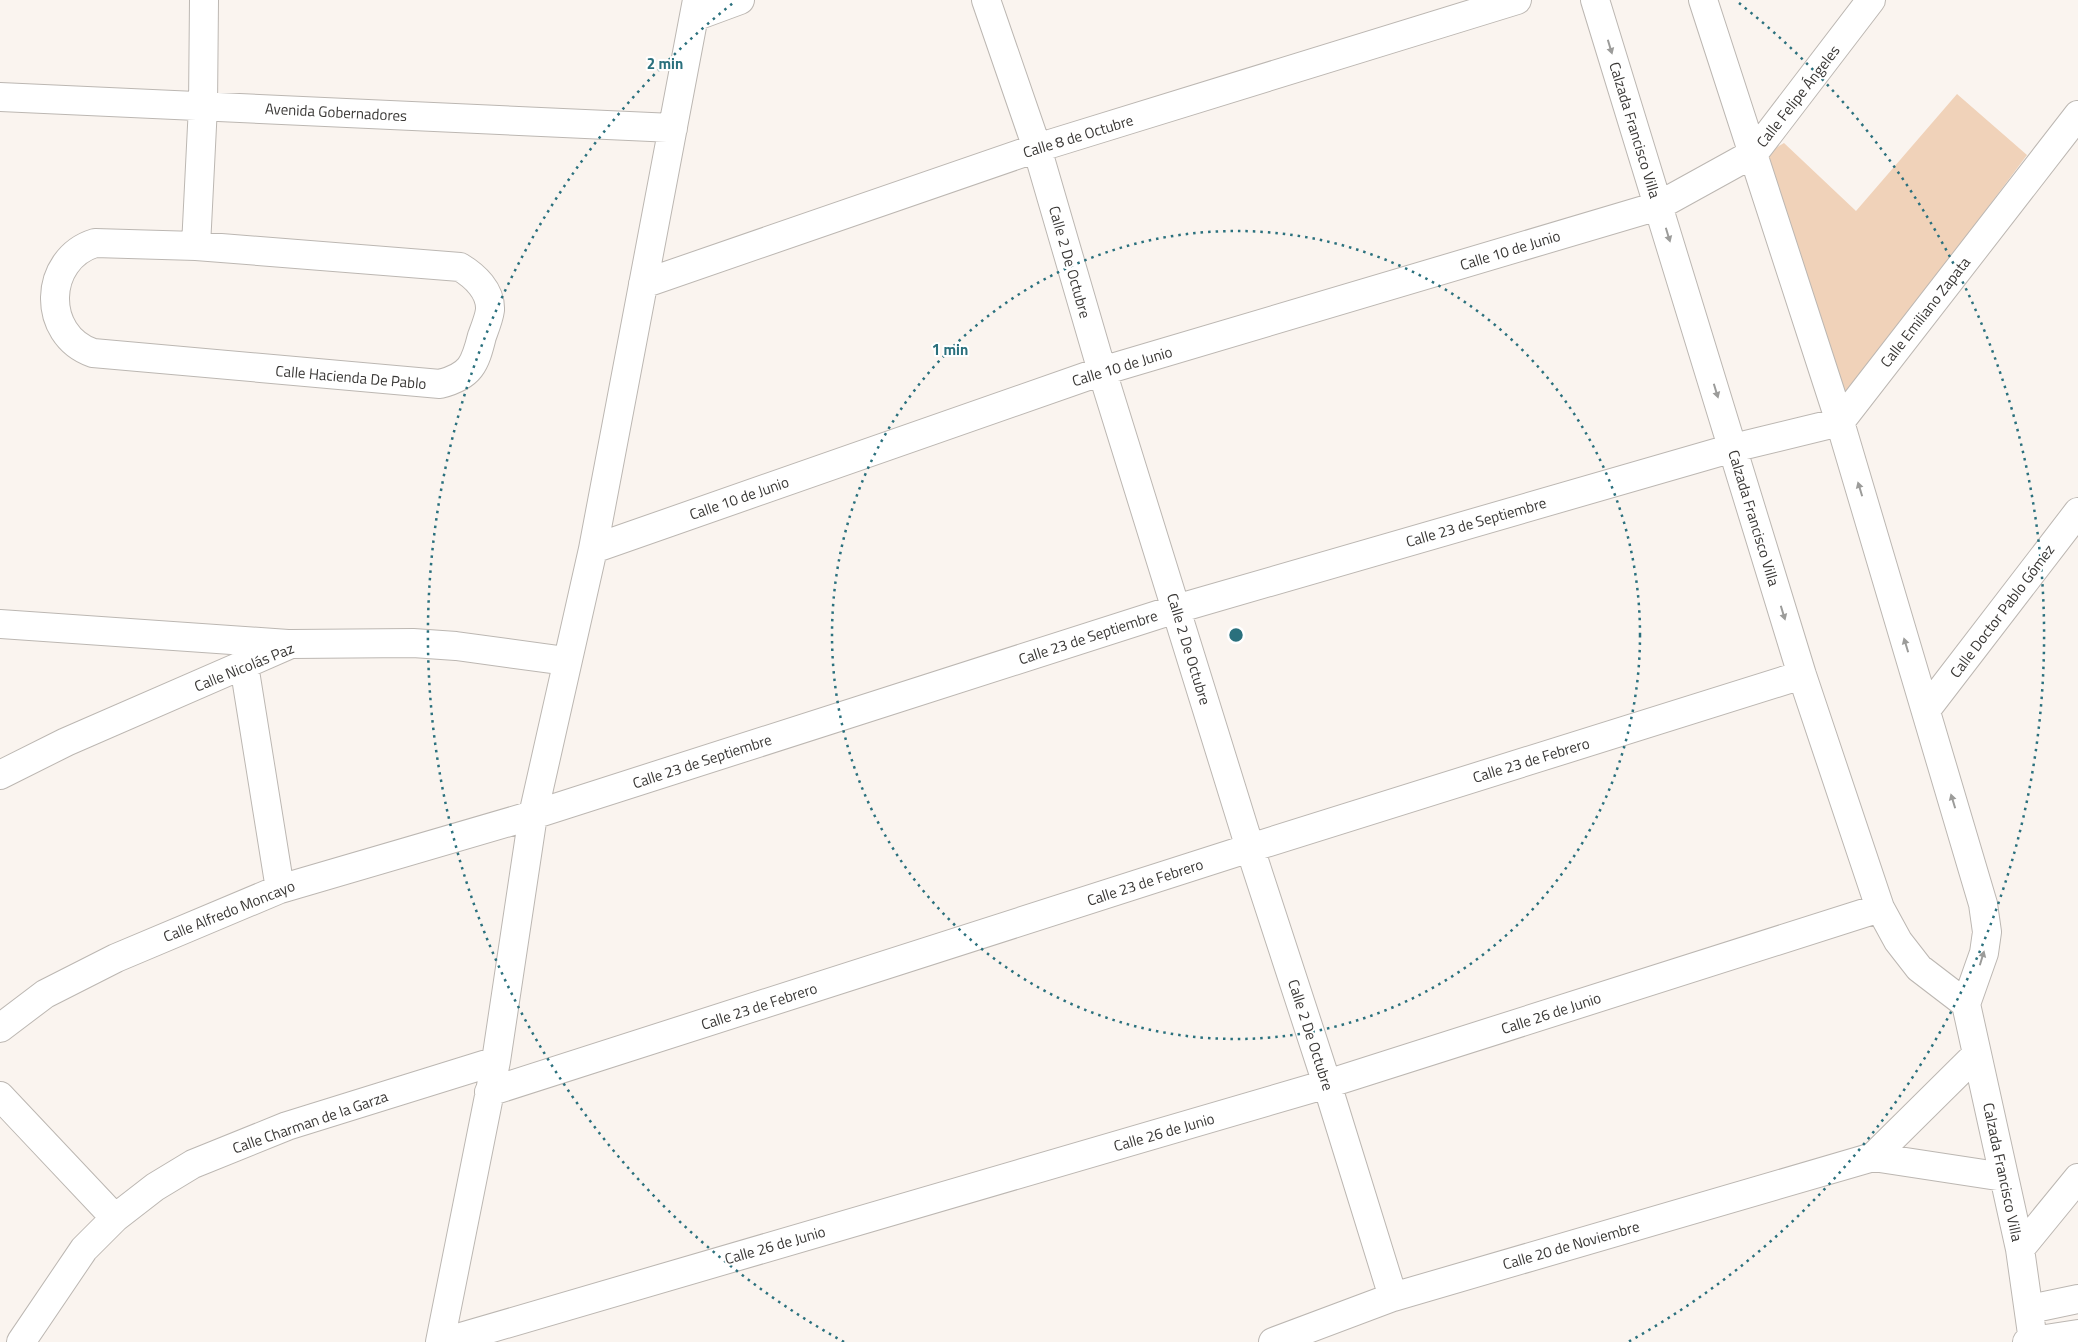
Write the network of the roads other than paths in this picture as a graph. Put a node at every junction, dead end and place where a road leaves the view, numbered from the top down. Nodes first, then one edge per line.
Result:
1 (204, 0) edge
2 (740, 0) edge
3 (986, 0) edge
4 (1517, 0) edge
5 (1595, 0) edge
6 (1703, 0) edge
7 (1871, 0) edge
8 (695, 9) edge
9 (0, 97) edge
10 (203, 106) junction
11 (2078, 115) edge
12 (673, 128) junction
13 (1037, 148) junction
14 (1754, 153) junction
15 (1658, 206) junction
16 (196, 246) junction
17 (643, 284) junction
18 (1102, 371) junction
19 (1840, 422) junction
20 (1733, 448) junction
21 (2078, 512) edge
22 (593, 549) junction
23 (1176, 609) junction
24 (0, 624) edge
25 (291, 644) junction
26 (566, 662) junction
27 (244, 665) junction
28 (1802, 675) junction
29 (1926, 710) junction
30 (0, 776) edge
31 (533, 815) junction
32 (1250, 848) junction
33 (280, 889) junction
34 (1880, 908) junction
35 (1966, 1004) junction
36 (0, 1028) edge
37 (1977, 1054) junction
38 (496, 1061) junction
39 (1327, 1084) junction
40 (489, 1092) junction
41 (0, 1096) edge
42 (1872, 1157) junction
43 (2004, 1177) junction
44 (2078, 1178) edge
45 (115, 1218) junction
46 (2020, 1249) junction
47 (1393, 1297) junction
48 (2078, 1299) edge
49 (2030, 1309) junction
50 (2078, 1334) edge
51 (2030, 1341) edge
52 (21, 1342) edge
53 (440, 1342) edge
54 (444, 1342) edge
55 (1273, 1342) edge

1 - 10 street
2 - 8 street
3 - 13 street, Calle 2 De Octubre
4 - 13 street, Calle 8 de Octubre
5 -> 15 street, Calzada Francisco Villa
6 - 14 street
7 - 14 street, Calle Felipe Ángeles
8 - 12 street
9 - 10 street, Avenida Gobernadores
10 - 12 street, Avenida Gobernadores
10 - 16 street
11 - 19 street, Calle Emiliano Zapata
12 - 17 street
13 - 17 street, Calle 8 de Octubre
13 - 18 street, Calle 2 De Octubre
14 - 15 street, Calle Felipe Ángeles
14 - 19 street
15 - 18 street, Calle 10 de Junio
15 -> 20 street, Calzada Francisco Villa
16 - 16 street, Calle Hacienda De Pablo
17 - 22 street
18 - 22 street, Calle 10 de Junio
18 - 23 street, Calle 2 De Octubre
19 - 20 street
29 -> 19 street
20 - 23 street, Calle 23 de Septiembre
20 -> 28 street, Calzada Francisco Villa
21 - 29 street, Calle Doctor Pablo Gómez
22 - 26 street
23 - 31 street, Calle 23 de Septiembre
23 - 32 street, Calle 2 De Octubre
24 - 25 street
25 - 26 street, Calle Nicolás Paz
25 - 27 street, Calle Nicolás Paz
26 - 31 street
27 - 30 street, Calle Nicolás Paz
27 - 33 street
28 - 32 street, Calle 23 de Febrero
28 - 34 street, Calzada Francisco Villa
35 -> 29 street
31 - 33 street, Calle Alfredo Moncayo
31 - 38 street
32 - 39 street, Calle 2 De Octubre
32 - 40 street, Calle 23 de Febrero
33 - 36 street, Calle Alfredo Moncayo
34 - 35 street, Calzada Francisco Villa
34 - 39 street, Calle 26 de Junio
35 - 37 street, Calzada Francisco Villa
37 - 42 street, Calle 20 de Noviembre
37 - 43 street, Calzada Francisco Villa
38 - 40 street
38 - 45 street, Calle Charman de la Garza
39 - 47 street, Calle 2 De Octubre
39 - 54 street, Calle 26 de Junio
40 - 53 street
41 - 45 street
42 - 43 street, Calle 20 de Noviembre
42 - 47 street, Calle 20 de Noviembre
43 - 46 street, Calzada Francisco Villa
44 - 46 street
45 - 52 street, Calle Charman de la Garza
46 - 49 street, Calzada Francisco Villa
47 - 55 street, Calle 20 de Noviembre
48 - 49 street
49 - 51 street, Calzada Francisco Villa
50 - 51 street

